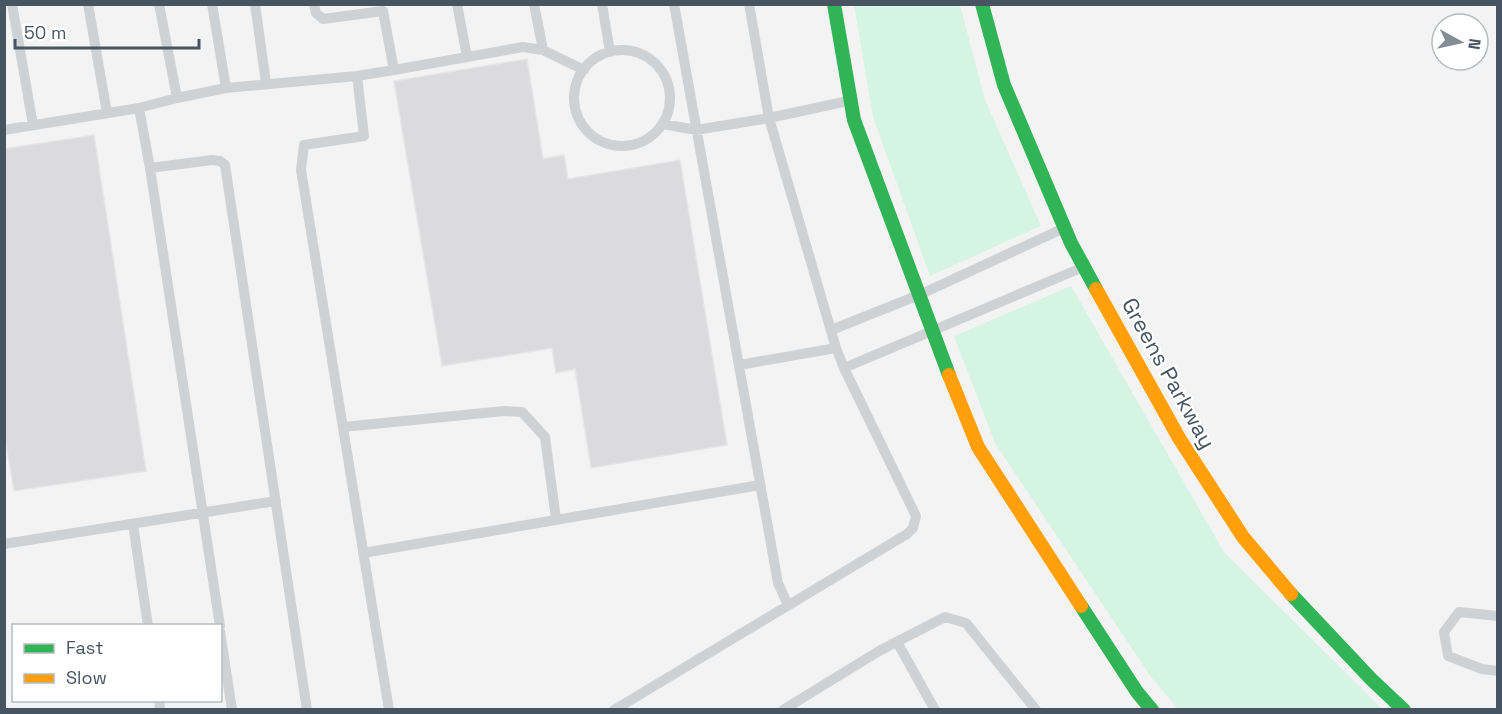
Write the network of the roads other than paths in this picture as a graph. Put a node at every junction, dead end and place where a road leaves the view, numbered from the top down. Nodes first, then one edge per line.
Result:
1 (12, 4) edge
2 (88, 4) edge
3 (159, 4) edge
4 (212, 4) edge
5 (255, 4) edge
6 (314, 4) edge
7 (457, 4) edge
8 (534, 4) edge
9 (602, 4) edge
10 (674, 4) edge
11 (749, 4) edge
12 (834, 4) edge
13 (981, 4) edge
14 (382, 8) edge
15 (543, 50) junction
16 (610, 52) junction
17 (467, 57) junction
18 (394, 70) junction
19 (584, 70) junction
20 (357, 76) junction
21 (266, 83) junction
22 (226, 88) junction
23 (177, 98) junction
24 (851, 101) junction
25 (139, 108) junction
26 (107, 113) junction
27 (769, 118) junction
28 (663, 124) junction
29 (33, 125) junction
30 (4, 130) edge
31 (696, 130) junction
32 (150, 168) junction
33 (1065, 228) junction
34 (1084, 266) junction
35 (918, 295) junction
36 (831, 330) junction
37 (932, 332) junction
38 (836, 348) junction
39 (739, 365) junction
40 (844, 368) junction
41 (343, 427) junction
42 (760, 485) junction
43 (276, 501) junction
44 (202, 513) junction
45 (556, 519) junction
46 (133, 524) junction
47 (4, 544) edge
48 (363, 553) junction
49 (788, 605) junction
50 (1497, 616) edge
51 (148, 624) edge
52 (220, 624) edge
53 (897, 642) junction
54 (222, 644) edge
55 (1497, 671) edge
56 (934, 709) edge
57 (232, 710) edge
58 (307, 710) edge
59 (389, 710) edge
60 (614, 710) edge
61 (783, 710) edge
62 (1036, 710) edge
63 (1152, 710) edge
64 (1404, 710) edge

1 - 29 lane
2 - 26 lane
3 - 23 lane
4 - 22 lane
5 - 21 lane
6 - 14 lane
7 - 17 lane
8 - 15 lane
9 - 16 lane
10 - 31 lane
11 - 27 lane
12 - 24 street
13 - 33 street, Greens Parkway
14 - 18 lane
15 - 17 lane
15 - 19 lane
16 - 19 lane
16 - 28 lane
17 - 18 lane
18 - 20 lane
19 - 28 lane
20 - 21 lane
20 - 41 lane
21 - 22 lane
22 - 23 lane
23 - 25 lane
24 - 27 lane
24 - 35 street
25 - 26 lane
25 - 32 lane
26 - 29 lane
27 - 31 lane
27 - 36 lane
28 - 31 lane
29 - 30 lane
31 - 39 lane
32 - 43 lane
32 - 44 lane
33 - 34 street, Greens Parkway
33 - 35 lane
34 - 37 lane
34 - 64 street, Greens Parkway
35 - 36 lane
35 - 37 street
36 - 38 lane
37 - 40 lane
37 - 63 street
38 - 39 lane
38 - 40 lane
39 - 42 lane
40 - 49 lane
41 - 45 lane
41 - 48 lane
42 - 45 lane
42 - 49 lane
43 - 44 lane
43 - 58 lane
44 - 46 lane
44 - 52 lane
45 - 48 lane
46 - 47 lane
46 - 51 lane
48 - 59 lane
49 - 60 lane
50 - 55 lane
53 - 56 lane
53 - 61 lane
53 - 62 lane
54 - 57 lane

